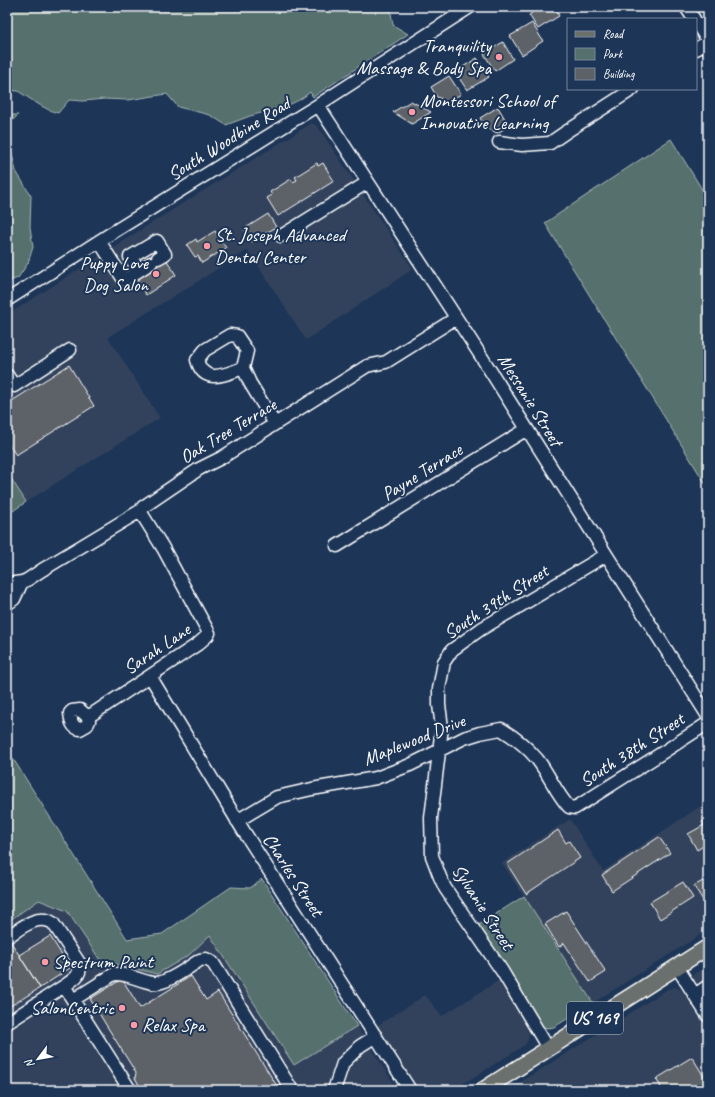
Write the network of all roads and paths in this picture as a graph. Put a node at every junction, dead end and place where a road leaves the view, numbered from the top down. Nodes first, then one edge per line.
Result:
1 (470, 7) edge
2 (686, 7) edge
3 (693, 18) edge
4 (697, 24) edge
5 (708, 41) edge
6 (697, 48) edge
7 (631, 90) edge
8 (318, 105) junction
9 (499, 142) dead end
10 (368, 182) junction
11 (281, 236) dead end
12 (99, 241) junction
13 (139, 270) junction
14 (7, 300) edge
15 (456, 318) junction
16 (70, 350) dead end
17 (244, 368) dead end
18 (7, 375) edge
19 (10, 389) edge
20 (275, 424) junction
21 (527, 429) junction
22 (140, 511) junction
23 (337, 546) dead end
24 (606, 555) junction
25 (22, 582) junction
26 (7, 583) edge
27 (7, 604) edge
28 (150, 676) junction
29 (708, 716) edge
30 (88, 717) dead end
31 (708, 723) edge
32 (440, 750) junction
33 (575, 808) joint
34 (237, 821) junction
35 (7, 937) edge
36 (708, 947) edge
37 (677, 967) junction
38 (64, 986) junction
39 (708, 986) edge
40 (694, 995) junction
41 (73, 1000) junction
42 (708, 1016) edge
43 (7, 1023) edge
44 (376, 1036) junction
45 (548, 1048) junction
46 (130, 1090) edge
47 (292, 1090) edge
48 (334, 1090) edge
49 (410, 1090) edge
50 (483, 1090) edge

1 - 8 street, South Woodbine Road
2 - 3 street
4 - 5 street
5 - 6 street
7 - 9 street
8 - 10 street, Messanie Street
8 - 12 street, South Woodbine Road
10 - 11 street
10 - 15 street, Messanie Street
12 - 13 street
12 - 14 street, South Woodbine Road
13 - 13 street
15 - 20 street, Oak Tree Terrace
15 - 21 street, Messanie Street
16 - 19 street
17 - 20 street
18 - 19 street
20 - 22 street, Oak Tree Terrace
21 - 23 street, Payne Terrace
21 - 24 street, Messanie Street
22 - 25 street, Oak Tree Terrace
22 - 28 street, Sarah Lane
24 - 29 street, Messanie Street
24 - 32 street, South 39th Street
25 - 26 street
25 - 27 street
28 - 30 street, Sarah Lane
28 - 34 street, Charles Street
31 - 33 street, South 38th Street
32 - 33 street, Maplewood Drive
32 - 34 street, Maplewood Drive
32 - 45 street, Sylvanie Street
34 - 44 street, Charles Street
35 - 38 street
36 - 37 main road, US 169
37 - 40 street
37 - 45 main road, US 169
38 - 41 street
38 - 43 street
39 - 40 street
40 - 42 street
41 - 46 street
41 - 47 street
44 - 48 street
44 - 49 street, Charles Street
45 - 50 main road, US 169

